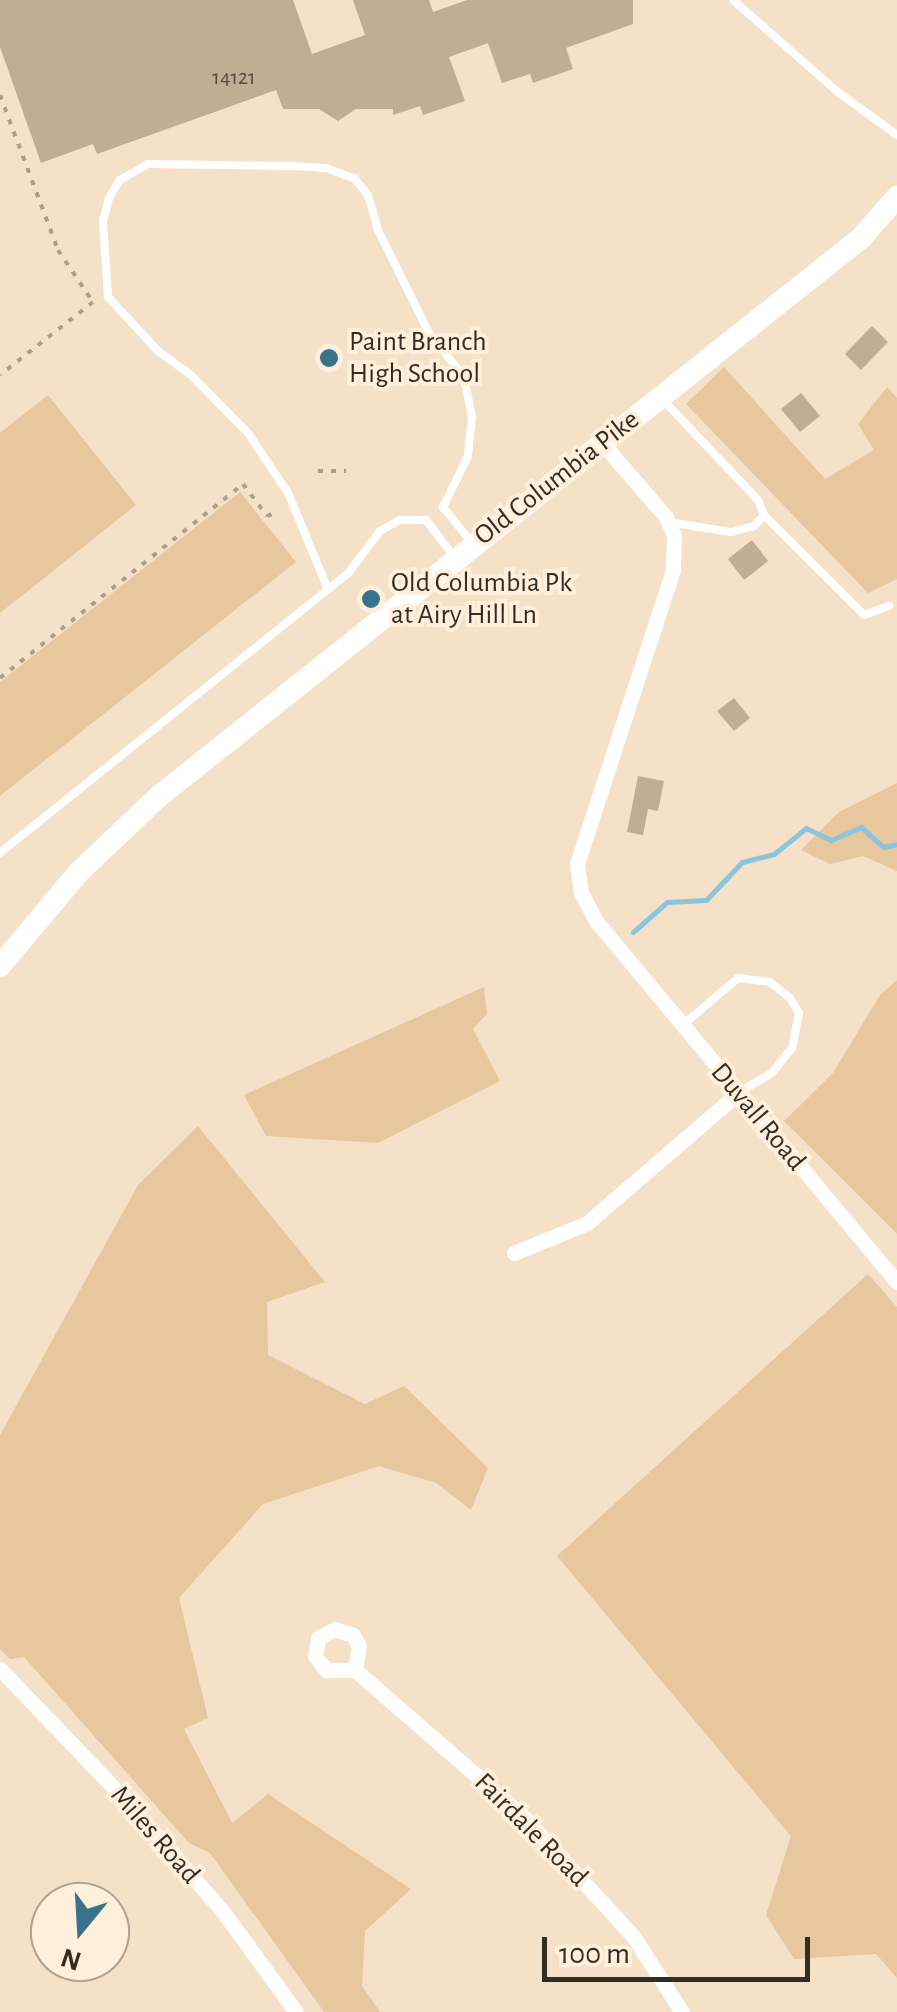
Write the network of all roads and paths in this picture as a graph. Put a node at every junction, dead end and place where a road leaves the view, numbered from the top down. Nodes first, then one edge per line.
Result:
1 (733, 0) edge
2 (0, 95) edge
3 (897, 135) edge
4 (897, 197) edge
5 (0, 375) edge
6 (661, 397) junction
7 (603, 444) junction
8 (318, 471) dead end
9 (346, 471) dead end
10 (278, 512) dead end
11 (764, 514) junction
12 (668, 522) junction
13 (464, 551) junction
14 (327, 587) junction
15 (888, 606) dead end
16 (0, 678) edge
17 (0, 853) edge
18 (0, 966) edge
19 (682, 1025) junction
20 (738, 1093) junction
21 (514, 1253) dead end
22 (897, 1282) edge
23 (0, 1669) edge
24 (355, 1670) dead end
25 (296, 2012) edge
26 (682, 2012) edge

1 - 3 lane
2 - 5 path
4 - 6 main road, Old Columbia Pike
6 - 7 main road, Old Columbia Pike
6 - 11 lane
7 - 12 street
7 - 13 main road, Old Columbia Pike
8 - 9 path
10 - 16 path
11 - 12 lane
11 - 15 lane
12 - 19 street, Duvall Road
13 - 14 lane
13 - 14 lane
13 - 18 main road, Old Columbia Pike
14 - 17 lane
19 - 20 street, Duvall Road
19 - 20 lane
20 - 21 street
20 - 22 street, Duvall Road
23 - 25 street, Miles Road
24 - 26 street, Fairdale Road

